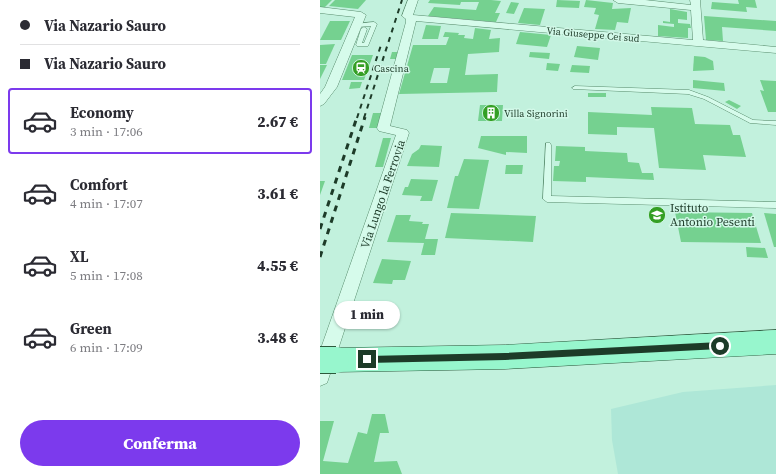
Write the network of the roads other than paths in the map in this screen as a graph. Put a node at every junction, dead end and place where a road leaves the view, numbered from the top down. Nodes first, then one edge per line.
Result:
1 (413, 0) edge
2 (618, 0) edge
3 (696, 4) edge
4 (320, 10) edge
5 (414, 19) junction
6 (698, 44) junction
7 (776, 50) edge
8 (575, 88) dead end
9 (320, 102) edge
10 (776, 123) edge
11 (548, 145) dead end
12 (776, 205) edge
13 (776, 342) edge
14 (325, 366) edge

1 - 5 street, Via Lungo la Ferrovia
2 - 3 street
3 - 6 street
4 - 9 street
5 - 6 street, Via Giuseppe Cei sud
5 - 14 street, Via Lungo la Ferrovia
6 - 7 street, Via Giuseppe Cei sud
8 - 10 lane
11 - 12 lane
13 - 14 main road

